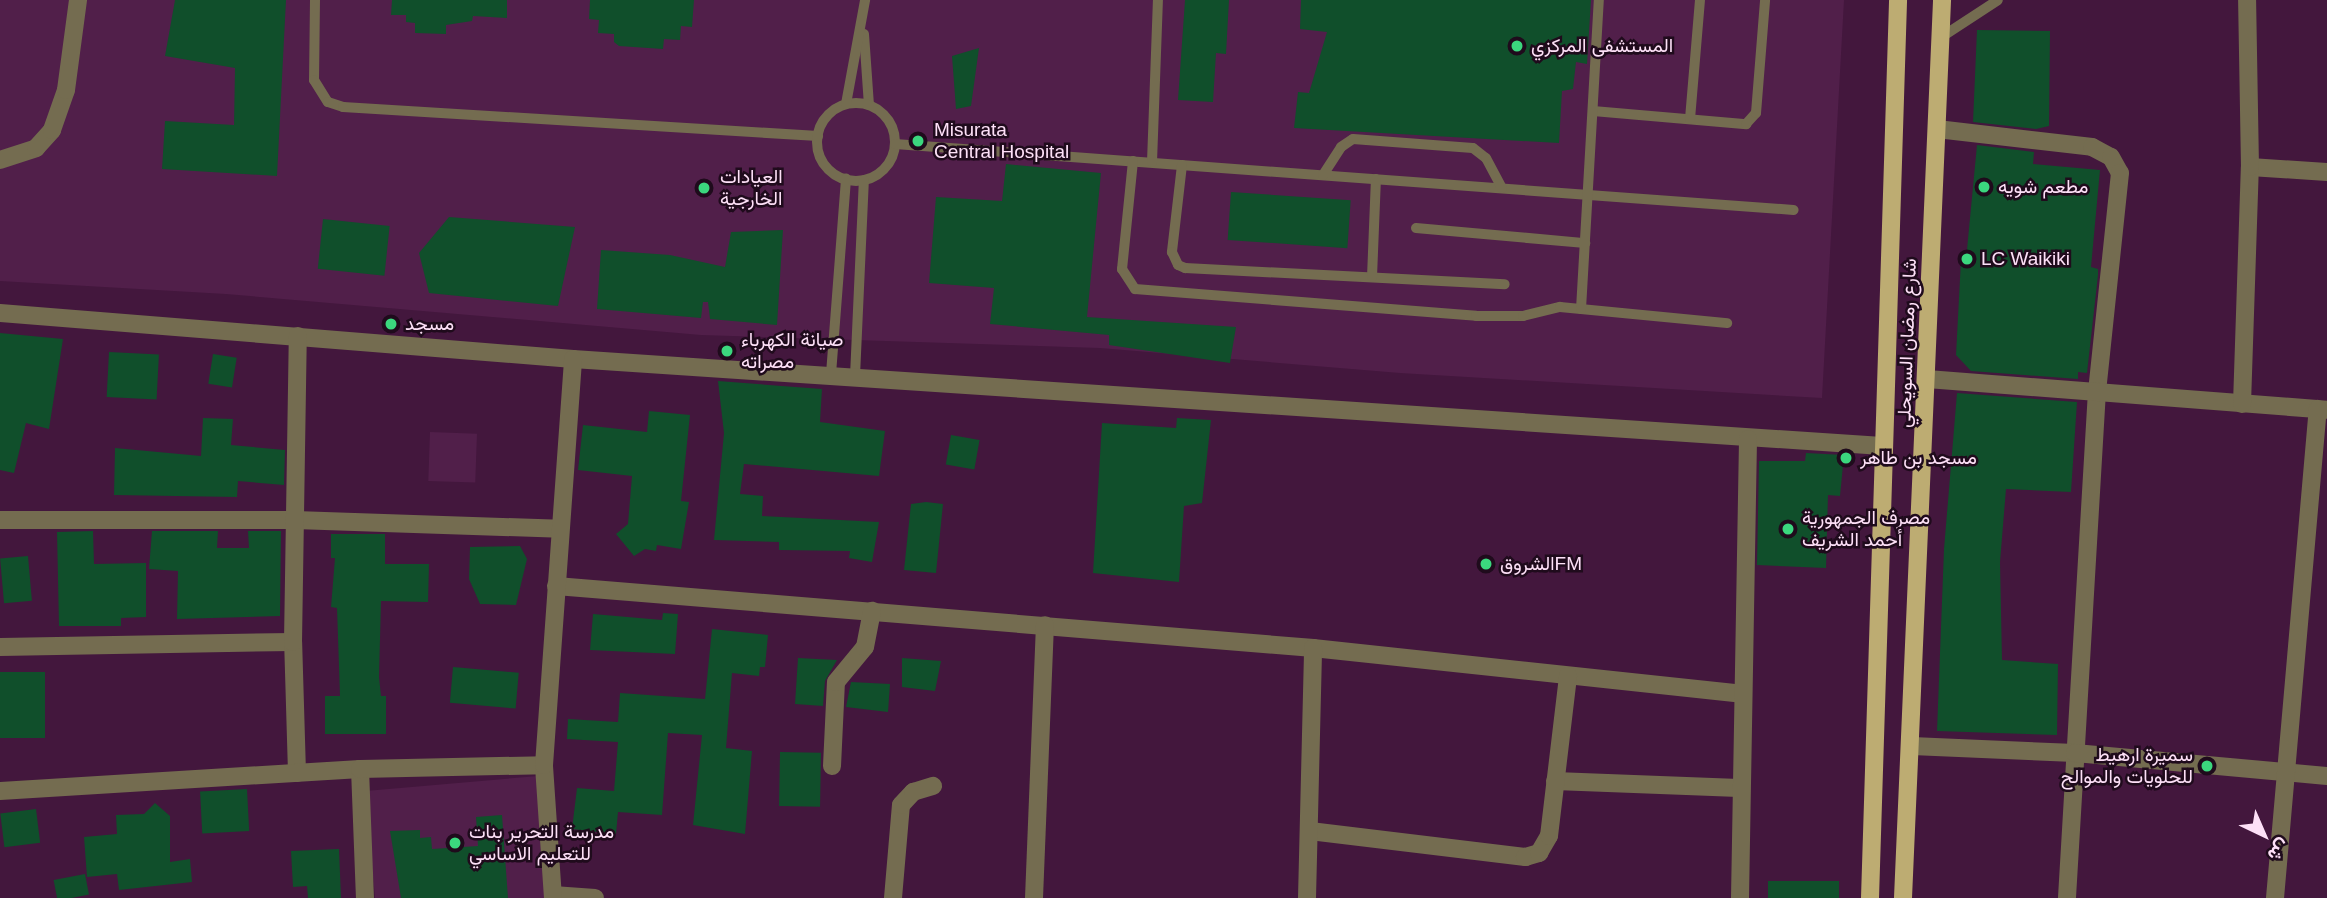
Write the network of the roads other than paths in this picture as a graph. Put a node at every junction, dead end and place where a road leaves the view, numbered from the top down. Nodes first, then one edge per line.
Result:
1 (78, 0) edge
2 (315, 0) edge
3 (865, 0) edge
4 (1158, 0) edge
5 (1599, 0) edge
6 (1700, 0) edge
7 (1765, 0) edge
8 (1898, 0) edge
9 (1942, 0) edge
10 (1998, 0) edge
11 (2247, 0) edge
12 (863, 24) junction
13 (1940, 38) junction
14 (846, 104) junction
15 (869, 105) junction
16 (1593, 111) junction
17 (1690, 119) junction
18 (1937, 129) junction
19 (818, 136) junction
20 (895, 144) junction
21 (0, 160) edge
22 (1133, 161) junction
23 (1152, 163) junction
24 (1182, 165) junction
25 (2250, 167) junction
26 (2327, 172) edge
27 (1323, 175) junction
28 (1376, 178) junction
29 (846, 179) junction
30 (864, 180) junction
31 (1502, 188) junction
32 (1588, 194) junction
33 (1794, 210) dead end
34 (1416, 228) dead end
35 (1585, 243) junction
36 (1372, 277) junction
37 (1505, 284) dead end
38 (1581, 309) junction
39 (0, 313) edge
40 (1727, 323) dead end
41 (298, 336) junction
42 (573, 359) junction
43 (831, 374) junction
44 (855, 376) junction
45 (1927, 379) junction
46 (2097, 391) junction
47 (2242, 404) junction
48 (2322, 409) edge
49 (1748, 439) junction
50 (1882, 446) junction
51 (0, 520) edge
52 (295, 520) junction
53 (560, 529) junction
54 (556, 586) junction
55 (872, 611) junction
56 (1045, 625) junction
57 (293, 642) junction
58 (0, 647) edge
59 (1313, 648) junction
60 (1568, 676) junction
61 (1742, 694) junction
62 (1912, 746) junction
63 (2074, 753) junction
64 (544, 765) junction
65 (832, 766) dead end
66 (360, 769) junction
67 (297, 773) junction
68 (2284, 774) junction
69 (2327, 776) edge
70 (1555, 781) junction
71 (933, 786) dead end
72 (1739, 788) junction
73 (0, 791) edge
74 (1310, 831) junction
75 (553, 896) edge
76 (365, 898) edge
77 (595, 898) edge
78 (893, 898) edge
79 (1034, 898) edge
80 (1307, 898) edge
81 (1740, 898) edge
82 (1870, 898) edge
83 (1903, 898) edge
84 (2067, 898) edge
85 (2275, 898) edge

1 - 21 street
2 - 19 lane
3 - 12 lane
4 - 23 lane
5 - 16 lane
6 - 17 lane
7 - 17 lane
8 - 50 main road, شارع رمضان السويحلي
9 - 13 main road, شارع رمضان السويحلي
10 - 13 lane
11 - 25 street
12 - 14 lane
12 - 15 lane
13 - 18 main road, شارع رمضان السويحلي
14 - 15 lane
14 - 19 lane
15 - 20 lane
16 - 17 lane
16 - 32 lane
18 - 45 main road, شارع رمضان السويحلي
18 - 46 street
19 - 29 lane
20 - 22 lane
20 - 30 lane
22 - 23 lane
22 - 38 lane
23 - 24 lane
24 - 27 lane
24 - 36 lane
25 - 26 street
25 - 47 street
27 - 28 lane
27 - 31 lane
28 - 31 lane
28 - 36 lane
29 - 30 lane
29 - 43 lane
30 - 44 lane
31 - 32 lane
32 - 33 lane
32 - 35 lane
34 - 35 lane
35 - 38 lane
36 - 37 lane
38 - 40 lane
39 - 41 street
41 - 42 street
41 - 52 street
42 - 43 street
42 - 53 street
43 - 44 street
44 - 49 street
45 - 46 street
45 - 62 main road, شارع رمضان السويحلي
46 - 47 street
46 - 63 street
47 - 48 street
48 - 68 street
49 - 50 street
49 - 61 street
50 - 82 main road, شارع رمضان السويحلي
51 - 52 street
52 - 53 street
52 - 57 street
53 - 54 street
54 - 55 street
54 - 64 street
55 - 56 street
55 - 65 street
56 - 59 street
56 - 79 street
57 - 58 street
57 - 67 street
59 - 60 street
59 - 74 street
60 - 61 street
60 - 70 street
61 - 72 street
62 - 63 street
62 - 83 main road, شارع رمضان السويحلي
63 - 68 street
63 - 84 street
64 - 66 street
64 - 75 street
66 - 67 street
66 - 76 street
67 - 73 street
68 - 69 street
68 - 85 street
70 - 72 street
70 - 74 street
71 - 78 street
72 - 81 street
74 - 80 street
75 - 77 street

